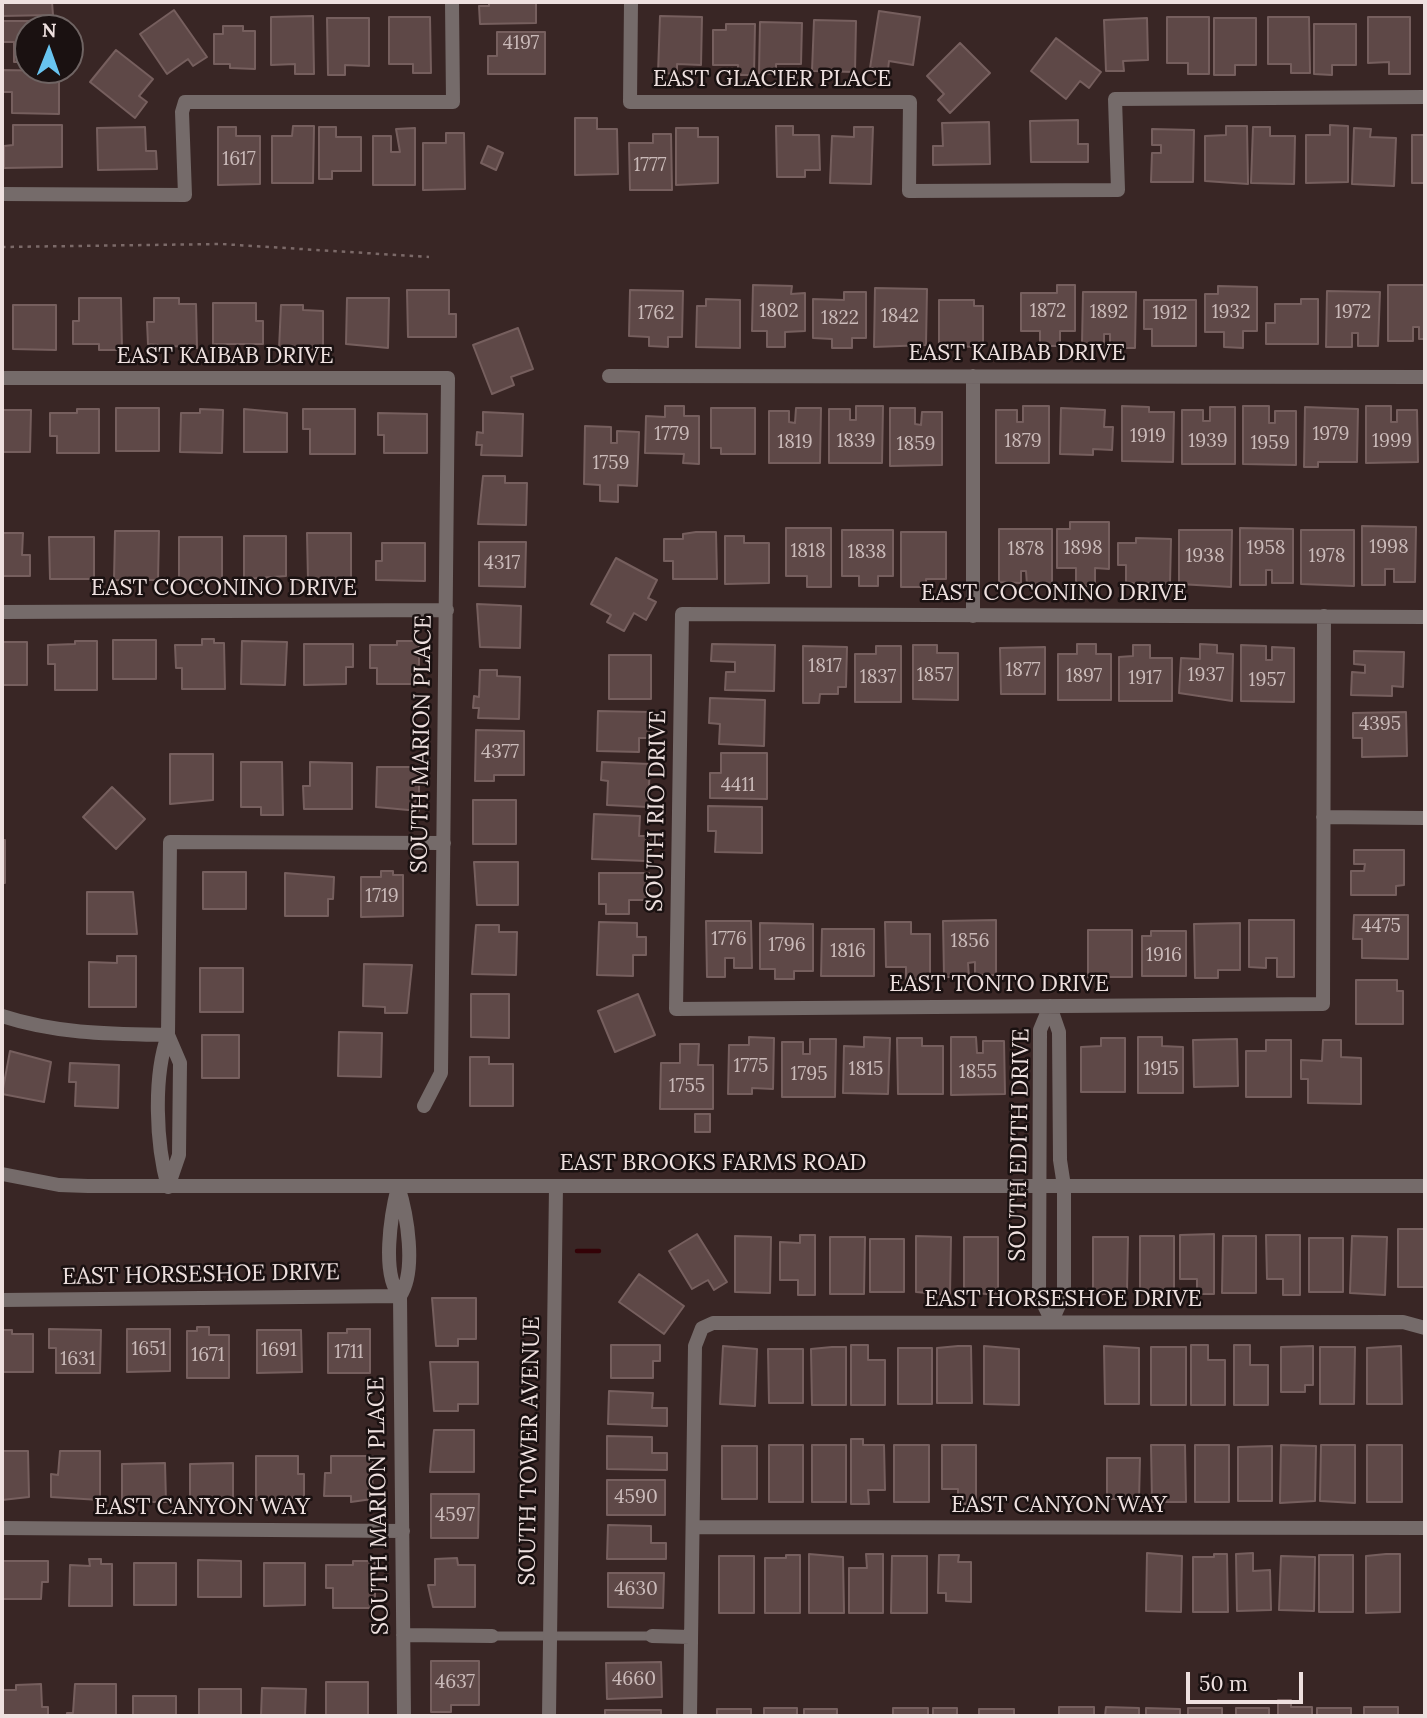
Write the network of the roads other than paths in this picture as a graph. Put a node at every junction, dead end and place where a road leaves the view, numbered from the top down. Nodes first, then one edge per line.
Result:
1 (453, 2) edge
2 (631, 2) edge
3 (1425, 97) edge
4 (2, 194) edge
5 (609, 376) dead end
6 (973, 376) junction
7 (1425, 377) edge
8 (448, 378) joint
9 (2, 379) edge
10 (447, 610) junction
11 (2, 612) edge
12 (682, 614) joint
13 (972, 616) junction
14 (1324, 616) junction
15 (1425, 617) edge
16 (1323, 817) junction
17 (1425, 818) edge
18 (444, 843) junction
19 (1050, 1006) junction
20 (676, 1009) joint
21 (2, 1016) edge
22 (168, 1035) junction
23 (1040, 1093) junction
24 (1060, 1093) junction
25 (424, 1106) dead end
26 (180, 1114) junction
27 (160, 1115) junction
28 (2, 1174) edge
29 (1040, 1185) junction
30 (398, 1186) junction
31 (556, 1186) junction
32 (1064, 1186) junction
33 (1425, 1186) edge
34 (168, 1187) junction
35 (390, 1257) junction
36 (408, 1257) junction
37 (1039, 1264) junction
38 (1064, 1264) junction
39 (400, 1296) junction
40 (2, 1300) edge
41 (1052, 1321) junction
42 (1425, 1327) edge
43 (693, 1527) junction
44 (2, 1528) edge
45 (1425, 1528) edge
46 (402, 1531) junction
47 (403, 1635) junction
48 (492, 1636) joint
49 (551, 1636) junction
50 (652, 1636) joint
51 (690, 1637) junction
52 (404, 1716) edge
53 (549, 1716) edge
54 (690, 1716) edge

1 - 4 street
2 - 3 street, EAST GLACIER PLACE
5 - 6 street, EAST KAIBAB DRIVE
6 - 7 street, EAST KAIBAB DRIVE
6 - 13 street
8 - 9 street, EAST KAIBAB DRIVE
8 - 10 street, SOUTH MARION PLACE
10 - 11 street, EAST COCONINO DRIVE
10 - 18 street, SOUTH MARION PLACE
12 - 13 street, EAST COCONINO DRIVE
12 - 20 street, SOUTH RIO DRIVE
13 - 14 street, EAST COCONINO DRIVE
14 - 15 street, EAST COCONINO DRIVE
14 - 16 street
16 - 17 street
16 - 19 street, EAST TONTO DRIVE
18 - 22 street
18 - 25 street, SOUTH MARION PLACE
19 - 20 street, EAST TONTO DRIVE
19 - 23 street, SOUTH EDITH DRIVE
19 - 24 street, SOUTH EDITH DRIVE
21 - 22 street
22 - 26 street
22 - 27 street
23 - 24 street
23 - 29 street, SOUTH EDITH DRIVE
24 - 32 street, SOUTH EDITH DRIVE
26 - 27 street
26 - 34 street
27 - 34 street
28 - 34 street, EAST BROOKS FARMS ROAD
29 - 31 street, EAST BROOKS FARMS ROAD
29 - 32 street, EAST BROOKS FARMS ROAD
29 - 37 street, SOUTH EDITH DRIVE
30 - 31 street, EAST BROOKS FARMS ROAD
30 - 34 street, EAST BROOKS FARMS ROAD
30 - 35 street, SOUTH MARION PLACE
30 - 36 street, SOUTH MARION PLACE
31 - 49 street, SOUTH TOWER AVENUE
32 - 33 street, EAST BROOKS FARMS ROAD
32 - 38 street, SOUTH EDITH DRIVE
35 - 36 street
35 - 39 street, SOUTH MARION PLACE
36 - 39 street, SOUTH MARION PLACE
37 - 38 street
37 - 41 street, SOUTH EDITH DRIVE
38 - 41 street, SOUTH EDITH DRIVE
39 - 40 street, EAST HORSESHOE DRIVE
39 - 46 street, SOUTH MARION PLACE
41 - 42 street, EAST HORSESHOE DRIVE
41 - 43 street, EAST HORSESHOE DRIVE
43 - 45 street, EAST CANYON WAY
43 - 51 street
44 - 46 street, EAST CANYON WAY
46 - 47 street, SOUTH MARION PLACE
47 - 48 street
47 - 52 street, SOUTH MARION PLACE
48 - 49 lane
49 - 50 lane
49 - 53 street, SOUTH TOWER AVENUE
50 - 51 street
51 - 54 street

